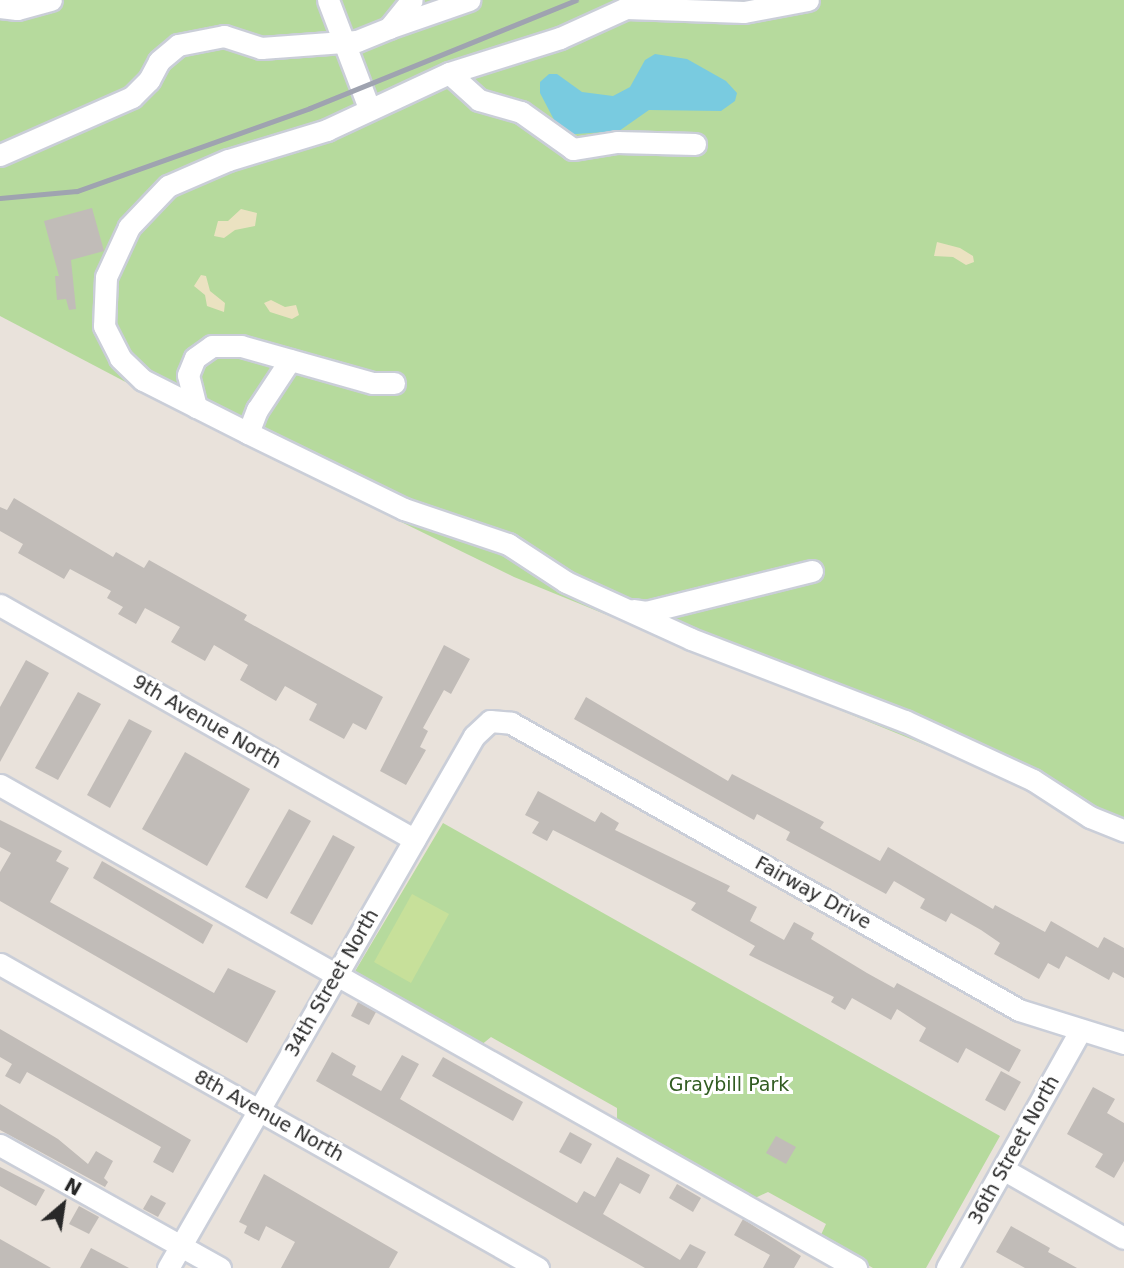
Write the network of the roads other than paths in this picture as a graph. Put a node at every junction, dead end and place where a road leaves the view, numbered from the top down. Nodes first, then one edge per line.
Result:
1 (51, 0) edge
2 (328, 0) edge
3 (412, 0) edge
4 (469, 0) edge
5 (808, 0) edge
6 (0, 7) edge
7 (389, 27) junction
8 (343, 40) junction
9 (449, 73) junction
10 (369, 108) junction
11 (695, 144) dead end
12 (0, 155) edge
13 (290, 360) junction
14 (394, 383) dead end
15 (196, 407) junction
16 (248, 433) junction
17 (813, 571) dead end
18 (0, 605) edge
19 (629, 609) junction
20 (511, 723) joint
21 (0, 785) edge
22 (1124, 831) edge
23 (414, 839) junction
24 (0, 964) edge
25 (338, 974) junction
26 (1080, 1031) junction
27 (1124, 1043) edge
28 (258, 1110) junction
29 (0, 1145) edge
30 (1003, 1169) junction
31 (1124, 1238) edge
32 (180, 1246) junction
33 (168, 1268) edge
34 (220, 1268) edge
35 (538, 1268) edge
36 (856, 1268) edge
37 (947, 1268) edge

1 - 6 street
2 - 8 street
3 - 7 street
4 - 7 street
5 - 9 street
7 - 8 street
8 - 10 street
8 - 12 street
9 - 10 street
9 - 11 street
10 - 15 street
13 - 14 street
13 - 15 street
13 - 16 street
15 - 16 street
16 - 19 street
17 - 19 street
18 - 23 street, 9th Avenue North
19 - 22 street
20 - 23 street, 34th Street North
20 - 26 street, Fairway Drive
21 - 25 street
23 - 25 street, 34th Street North
24 - 28 street, 8th Avenue North
25 - 28 street, 34th Street North
25 - 36 street
26 - 27 street, Fairway Drive
26 - 30 street, 36th Street North
28 - 32 street, 34th Street North
28 - 35 street, 8th Avenue North
29 - 32 street
30 - 31 street
30 - 37 street, 36th Street North
32 - 33 street, 34th Street North
32 - 34 street

